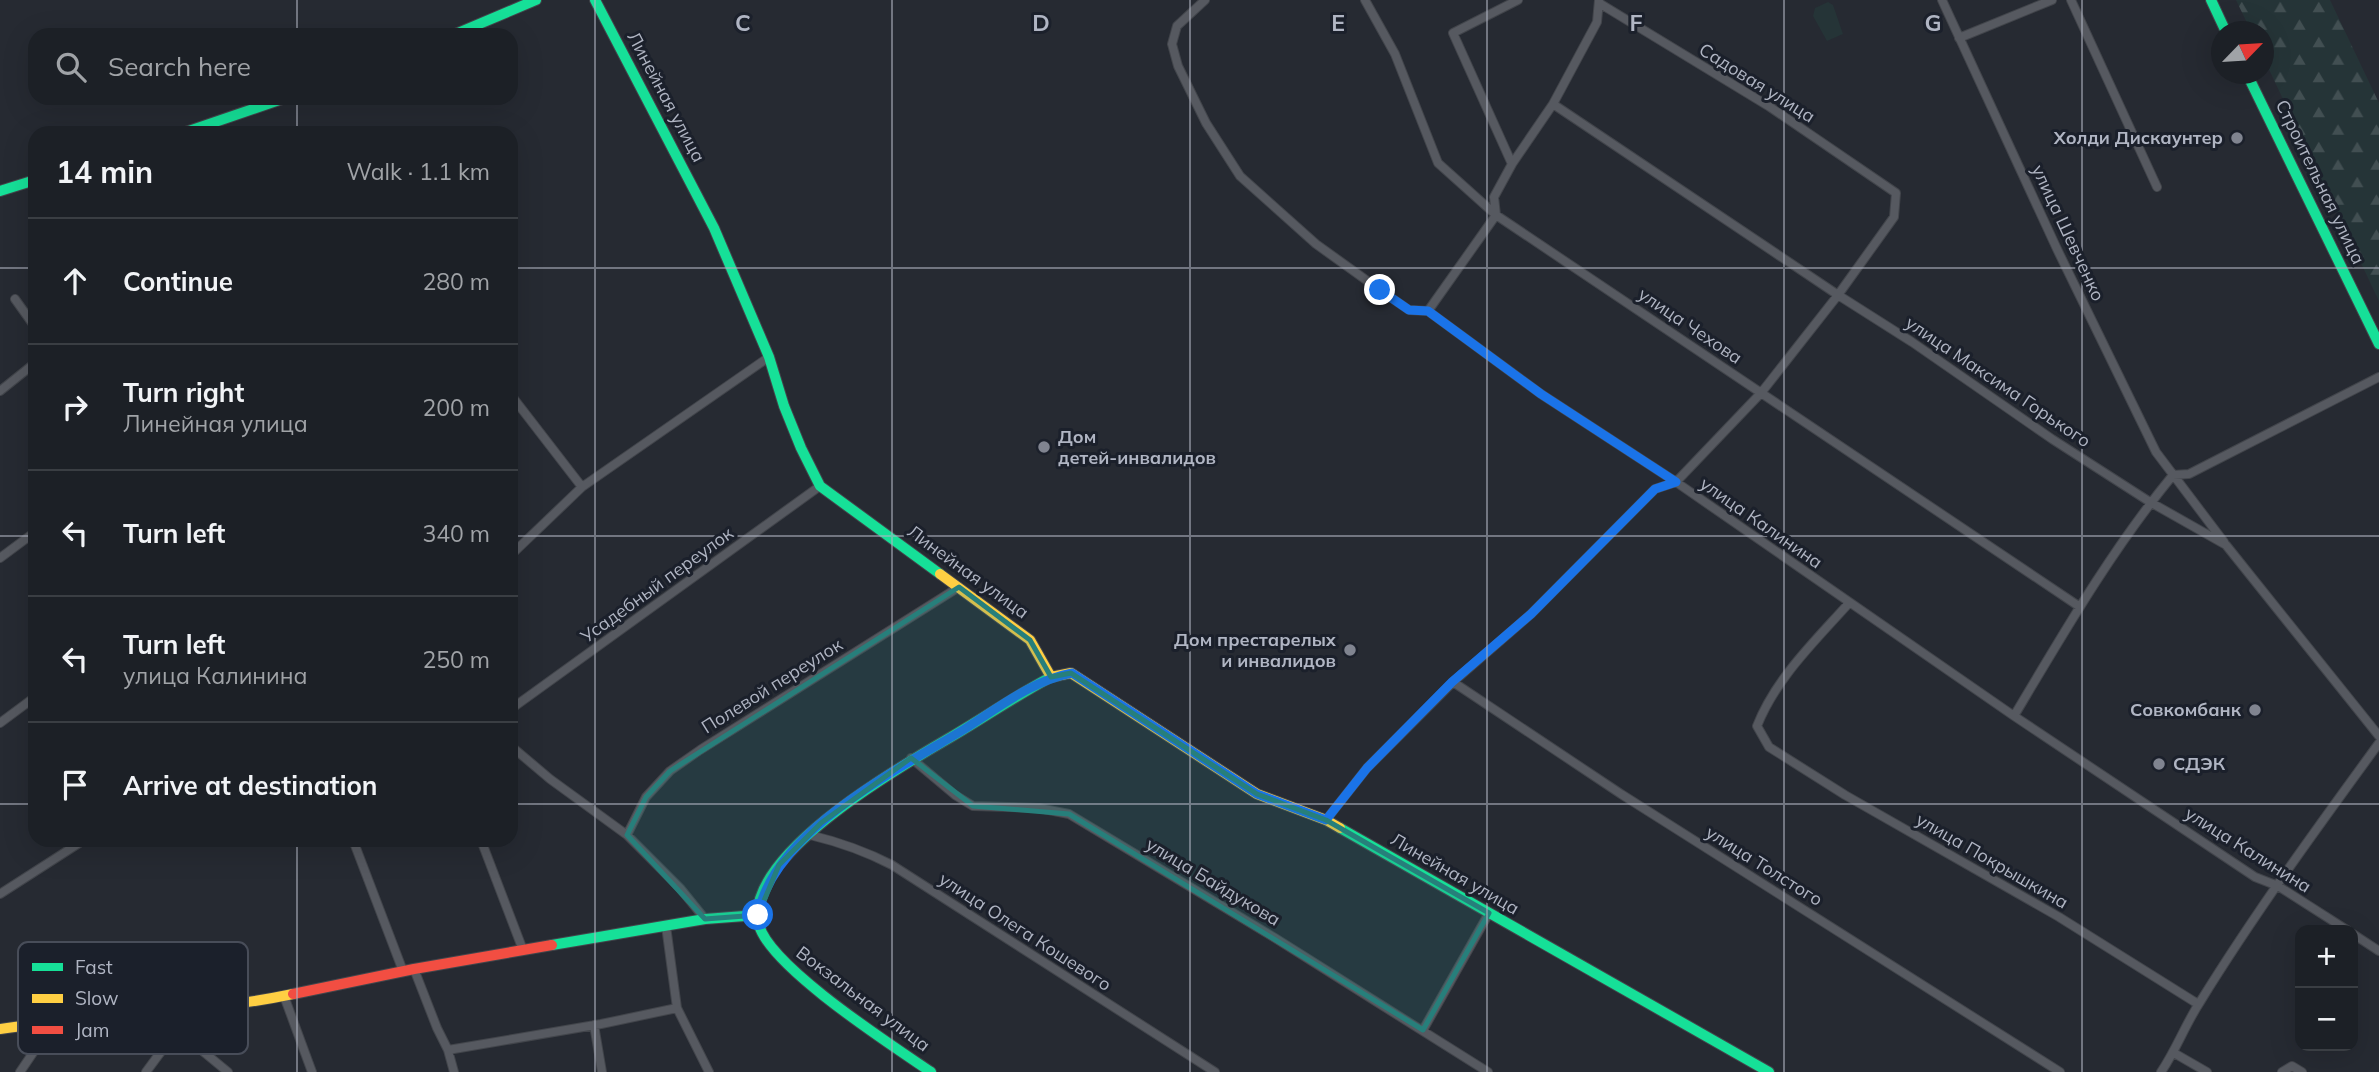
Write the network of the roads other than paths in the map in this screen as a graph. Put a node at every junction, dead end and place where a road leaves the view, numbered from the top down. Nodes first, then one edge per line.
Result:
1 (536, 0) edge
2 (595, 0) edge
3 (1205, 0) edge
4 (1365, 0) edge
5 (1518, 0) edge
6 (1942, 0) edge
7 (2052, 0) edge
8 (2071, 0) edge
9 (2211, 0) edge
10 (1599, 1) edge
11 (2221, 21) edge
12 (470, 28) edge
13 (1959, 38) junction
14 (2252, 84) edge
15 (1553, 104) junction
16 (265, 105) edge
17 (203, 126) edge
18 (1512, 164) junction
19 (28, 182) edge
20 (2157, 187) dead end
21 (0, 191) edge
22 (1496, 215) junction
23 (1838, 295) junction
24 (15, 299) dead end
25 (1428, 311) junction
26 (28, 317) edge
27 (2379, 344) edge
28 (769, 357) junction
29 (28, 369) edge
30 (2379, 377) edge
31 (0, 391) edge
32 (1761, 393) junction
33 (518, 405) edge
34 (2173, 475) junction
35 (1676, 482) junction
36 (820, 486) junction
37 (582, 487) junction
38 (2150, 502) junction
39 (28, 537) edge
40 (2226, 545) junction
41 (518, 548) edge
42 (0, 558) edge
43 (959, 587) junction
44 (1849, 603) junction
45 (2080, 607) junction
46 (1051, 677) junction
47 (1452, 682) junction
48 (28, 701) edge
49 (518, 704) edge
50 (2014, 716) junction
51 (0, 723) edge
52 (2379, 736) edge
53 (2379, 743) edge
54 (518, 752) edge
55 (911, 758) junction
56 (1326, 820) junction
57 (626, 835) junction
58 (810, 835) junction
59 (73, 847) edge
60 (356, 847) edge
61 (484, 847) edge
62 (2278, 886) junction
63 (0, 894) edge
64 (1489, 913) junction
65 (758, 915) junction
66 (705, 919) junction
67 (2339, 925) edge
68 (666, 926) junction
69 (2358, 937) edge
70 (523, 950) junction
71 (2379, 951) edge
72 (409, 970) junction
73 (284, 996) junction
74 (248, 1001) edge
75 (2198, 1004) junction
76 (677, 1008) junction
77 (594, 1025) junction
78 (18, 1026) edge
79 (0, 1029) edge
80 (1423, 1030) junction
81 (448, 1051) junction
82 (2174, 1053) junction
83 (32, 1054) edge
84 (159, 1054) edge
85 (206, 1054) edge
86 (20, 1072) edge
87 (146, 1072) edge
88 (228, 1072) edge
89 (312, 1072) edge
90 (454, 1072) edge
91 (602, 1072) edge
92 (709, 1072) edge
93 (931, 1072) edge
94 (1214, 1072) edge
95 (1488, 1072) edge
96 (1769, 1072) edge
97 (2060, 1072) edge
98 (2161, 1072) edge
99 (2207, 1072) edge
100 (2282, 1072) edge
101 (2302, 1072) edge

1 - 12 main road
2 - 28 main road, Линейная улица
3 - 25 street, улица Калинина
4 - 22 street, улица Чехова
5 - 18 street
6 - 13 street, улица Шевченко
7 - 13 street
8 - 20 street
9 - 11 main road
10 - 15 street
10 - 23 street, Садовая улица
13 - 34 street, улица Шевченко
14 - 27 main road, Строительная улица
15 - 18 street
15 - 23 street, улица Максима Горького
16 - 17 main road
18 - 22 street
19 - 21 main road
22 - 25 street
22 - 32 street, улица Чехова
23 - 32 street
23 - 38 street, улица Максима Горького
24 - 26 street
25 - 35 street, улица Калинина
28 - 36 main road, Линейная улица
28 - 37 street
29 - 31 street
30 - 34 street
32 - 35 street
32 - 45 street, улица Чехова
33 - 37 street
34 - 38 street
34 - 40 street, улица Шевченко
35 - 44 street, улица Калинина
35 - 47 street
36 - 43 main road, Линейная улица
36 - 49 street, Усадебный переулок
37 - 41 street
38 - 40 street, улица Максима Горького
38 - 45 street
39 - 42 street
40 - 52 street, улица Максима Горького
43 - 46 main road, Линейная улица
43 - 57 street, Полевой переулок
44 - 50 street, улица Калинина
44 - 75 street, улица Покрышкина
45 - 50 street
46 - 55 main road
46 - 56 main road, Линейная улица
47 - 56 street
47 - 97 street, улица Толстого
48 - 51 street
50 - 62 street, улица Калинина
53 - 62 street
54 - 57 street
55 - 58 main road
55 - 80 street, улица Байдукова
56 - 64 main road, Линейная улица
57 - 66 street
58 - 65 main road
58 - 94 street, улица Олега Кошевого
59 - 63 street
60 - 72 street
61 - 70 street
62 - 67 street, улица Калинина
62 - 75 street
64 - 80 street
64 - 96 main road, Линейная улица
65 - 66 main road
65 - 93 main road, Вокзальная улица
66 - 68 main road
68 - 70 main road
68 - 76 street
69 - 71 street
70 - 72 main road
72 - 73 main road
72 - 81 street
73 - 74 main road
73 - 89 street
75 - 82 street
76 - 77 street
76 - 92 street
77 - 81 street
77 - 91 street
78 - 79 main road
80 - 95 street, улица Байдукова
81 - 90 street
82 - 98 street
82 - 99 street
83 - 86 street
84 - 87 street
85 - 88 street
100 - 101 street

